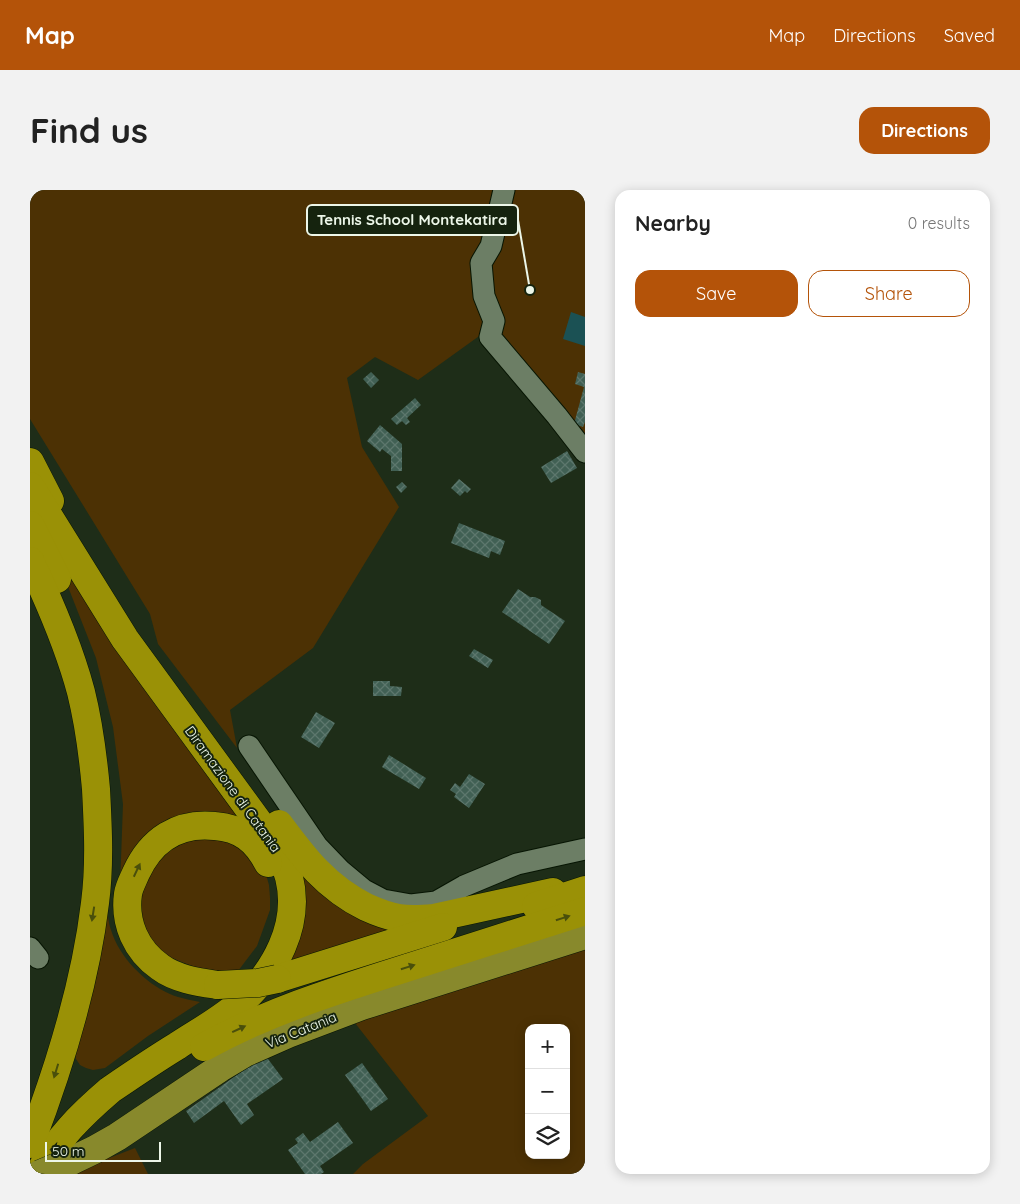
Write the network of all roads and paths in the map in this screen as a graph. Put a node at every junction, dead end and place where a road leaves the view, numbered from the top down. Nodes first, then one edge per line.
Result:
1 (504, 190) edge
2 (585, 452) edge
3 (30, 462) edge
4 (35, 483) edge
5 (30, 524) edge
6 (30, 561) edge
7 (30, 591) edge
8 (67, 648) junction
9 (249, 746) dead end
10 (585, 849) edge
11 (585, 882) edge
12 (585, 890) edge
13 (554, 892) junction
14 (585, 911) edge
15 (585, 935) edge
16 (272, 986) junction
17 (217, 991) junction
18 (30, 1144) edge
19 (60, 1167) edge
20 (30, 1172) edge
21 (40, 1174) edge

1 - 2 street
3 - 4 highway
4 - 13 highway
4 - 21 highway, Diramazione di Catania
5 - 17 highway
6 - 8 highway
7 - 8 highway
8 -> 18 highway
9 - 10 street
11 - 13 highway
12 - 16 highway
13 - 16 highway
19 -> 14 highway
15 - 19 main road, Via Catania
16 - 17 highway, bridge
17 -> 20 highway
19 - 21 main road, Via Catania, bridge

